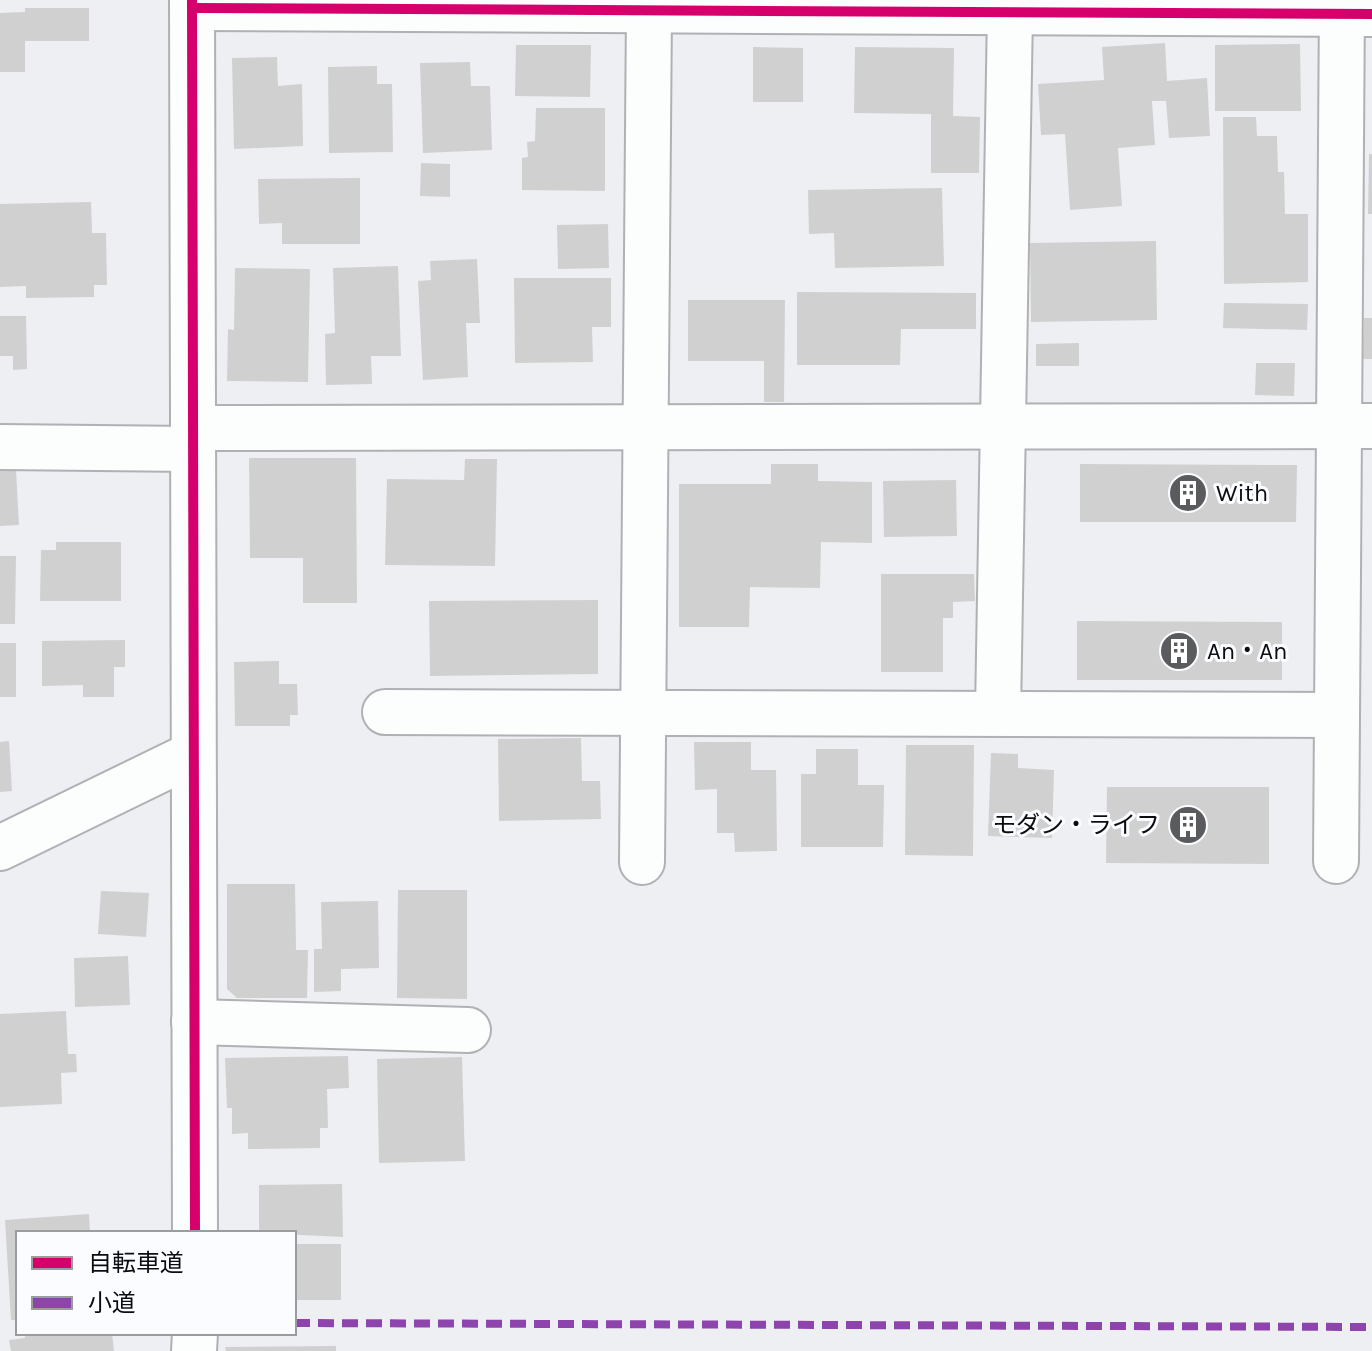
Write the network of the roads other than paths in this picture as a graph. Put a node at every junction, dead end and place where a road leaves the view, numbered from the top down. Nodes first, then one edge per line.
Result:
1 (192, 4) edge
2 (1352, 9) edge
3 (649, 10) junction
4 (1010, 12) junction
5 (1356, 426) edge
6 (646, 427) junction
7 (1002, 427) junction
8 (193, 439) junction
9 (0, 447) edge
10 (385, 712) dead end
11 (643, 713) junction
12 (998, 713) junction
13 (1337, 715) junction
14 (193, 754) junction
15 (0, 848) edge
16 (1336, 861) dead end
17 (642, 862) dead end
18 (194, 1022) junction
19 (468, 1030) dead end
20 (195, 1231) edge

1 - 3 street
1 - 8 street
2 - 4 street
2 - 5 street
3 - 4 street
3 - 6 street
4 - 7 street
5 - 7 street
5 - 13 street
6 - 7 street
6 - 8 street
6 - 11 street
7 - 12 street
8 - 9 street
8 - 14 street
10 - 11 street
11 - 12 street
11 - 17 street
12 - 13 street
13 - 16 street
14 - 15 street
14 - 18 street
18 - 19 street
18 - 20 street

